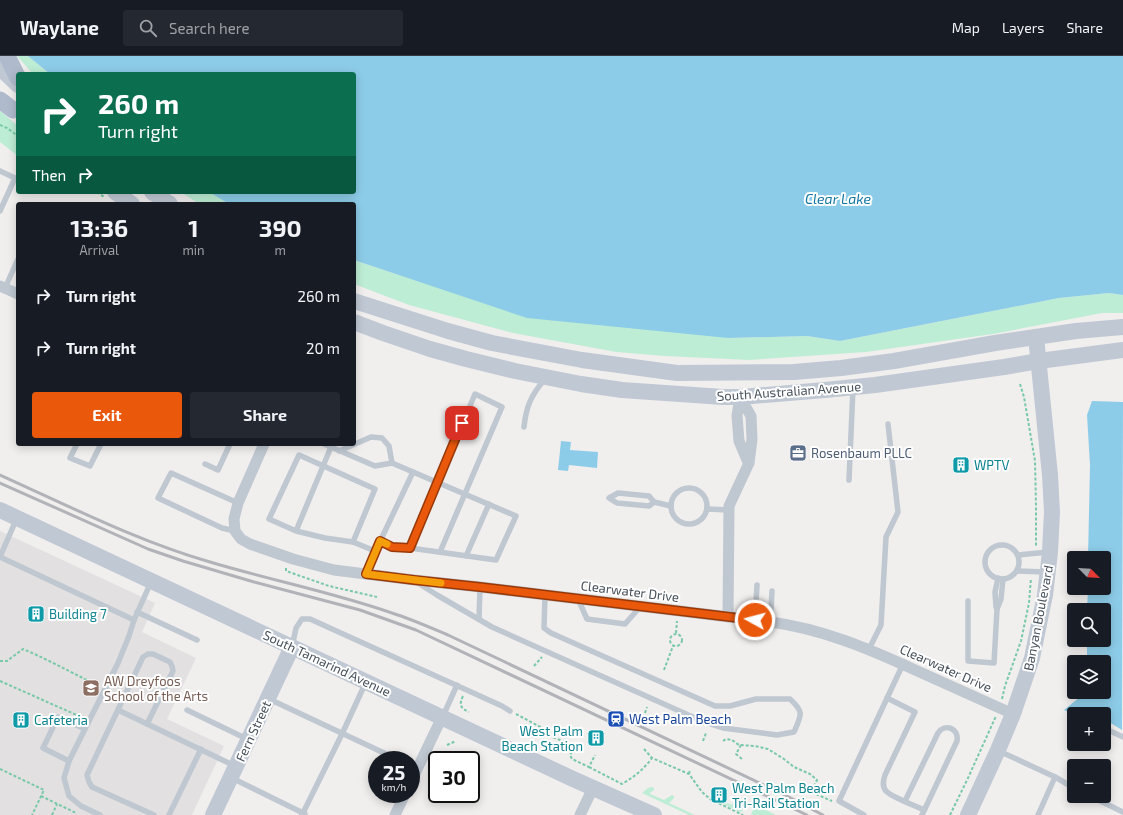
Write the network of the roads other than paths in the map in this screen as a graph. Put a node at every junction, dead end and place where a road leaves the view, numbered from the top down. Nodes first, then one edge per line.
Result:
1 (7, 56) edge
2 (0, 68) edge
3 (16, 74) edge
4 (16, 83) edge
5 (0, 96) edge
6 (10, 108) edge
7 (0, 172) edge
8 (118, 194) edge
9 (155, 194) edge
10 (129, 202) edge
11 (167, 202) edge
12 (0, 211) edge
13 (16, 262) edge
14 (2, 287) edge
15 (16, 293) edge
16 (356, 302) edge
17 (356, 323) edge
18 (1123, 327) edge
19 (1036, 337) junction
20 (1123, 350) edge
21 (1039, 361) junction
22 (743, 373) junction
23 (547, 377) junction
24 (853, 387) junction
25 (740, 397) junction
26 (888, 424) dead end
27 (524, 427) dead end
28 (356, 444) edge
29 (76, 446) edge
30 (100, 446) edge
31 (229, 446) edge
32 (263, 446) edge
33 (350, 446) edge
34 (331, 447) joint
35 (339, 451) junction
36 (392, 463) junction
37 (205, 464) dead end
38 (323, 466) junction
39 (413, 472) junction
40 (849, 480) dead end
41 (437, 482) junction
42 (465, 494) junction
43 (631, 494) junction
44 (654, 502) junction
45 (238, 503) junction
46 (489, 504) junction
47 (631, 504) junction
48 (671, 506) junction
49 (707, 509) junction
50 (0, 510) edge
51 (729, 510) junction
52 (17, 518) junction
53 (235, 531) junction
54 (296, 531) junction
55 (380, 541) junction
56 (353, 542) junction
57 (410, 548) junction
58 (376, 551) junction
59 (440, 552) junction
60 (1050, 552) junction
61 (1018, 555) junction
62 (466, 556) junction
63 (1016, 571) junction
64 (1048, 572) junction
65 (366, 574) junction
66 (1000, 578) junction
67 (414, 580) junction
68 (152, 581) junction
69 (757, 585) dead end
70 (480, 587) junction
71 (772, 591) dead end
72 (545, 595) junction
73 (578, 599) junction
74 (968, 601) dead end
75 (640, 606) junction
76 (137, 612) junction
77 (728, 617) junction
78 (479, 619) junction
79 (134, 620) junction
80 (755, 620) junction
81 (772, 622) junction
82 (196, 640) dead end
83 (292, 647) junction
84 (869, 649) junction
85 (903, 664) junction
86 (366, 681) junction
87 (457, 685) junction
88 (887, 698) junction
89 (268, 699) junction
90 (118, 710) junction
91 (187, 710) dead end
92 (510, 711) road end
93 (1013, 714) junction
94 (442, 717) junction
95 (147, 724) junction
96 (85, 729) junction
97 (1111, 731) edge
98 (342, 734) junction
99 (1123, 737) edge
100 (249, 740) junction
101 (201, 749) junction
102 (998, 750) junction
103 (379, 751) edge
104 (420, 756) edge
105 (69, 761) junction
106 (233, 772) junction
107 (1055, 777) junction
108 (1067, 784) edge
109 (593, 788) junction
110 (905, 801) junction
111 (402, 803) edge
112 (1104, 803) edge
113 (1123, 812) edge
114 (923, 813) edge
115 (304, 814) edge
116 (100, 815) edge
117 (154, 815) edge
118 (169, 815) edge
119 (213, 815) edge
120 (396, 815) edge
121 (580, 815) edge
122 (654, 815) edge
123 (864, 815) edge
124 (968, 815) edge
125 (1038, 815) edge

1 - 3 main road
2 - 4 main road
5 - 6 main road
7 - 12 lane
8 - 10 main road
9 - 11 main road
13 - 14 lane
14 - 15 street
16 - 22 main road, South Australian Avenue
17 - 23 main road, South Australian Avenue
18 - 19 main road, South Australian Avenue
19 - 21 main road, Banyan Boulevard
19 - 22 main road, South Australian Avenue
20 - 21 main road, South Australian Avenue
21 - 24 main road, South Australian Avenue
21 - 60 main road, Banyan Boulevard
22 - 25 main road
23 - 25 main road, South Australian Avenue
23 - 27 lane
24 - 25 main road, South Australian Avenue
24 - 40 lane
25 - 51 street
26 - 84 lane
28 - 36 lane
29 - 30 lane
31 - 37 lane
32 - 45 street
33 - 35 lane
34 - 35 lane
34 - 38 lane
35 - 36 lane
36 - 39 lane
38 - 54 lane
38 - 54 lane
38 - 56 lane
39 - 41 lane
39 - 55 lane
41 - 42 lane
41 - 42 lane
41 - 57 lane
42 - 46 lane
42 - 59 lane
43 - 44 lane
43 - 47 lane
43 - 47 lane
44 - 47 lane
44 - 48 lane
45 - 53 street
45 - 53 lane
46 - 62 lane
46 - 62 lane
48 - 49 lane
48 - 49 lane
49 - 51 lane
50 - 52 main road, South Tamarind Avenue
51 - 77 street
52 - 68 main road, South Tamarind Avenue
52 - 79 lane
53 - 65 street, Clearwater Drive
54 - 56 lane
55 - 57 lane
55 - 58 lane
56 - 58 lane
57 - 59 lane
58 - 65 lane
59 - 62 lane
60 - 61 lane
60 - 64 main road, Banyan Boulevard
61 - 63 lane
61 - 66 lane
63 - 64 lane
63 - 66 lane
64 - 93 main road, Banyan Boulevard
65 - 67 street, Clearwater Drive
66 - 74 lane
67 - 70 street, Clearwater Drive
67 - 78 lane
68 - 76 lane
68 - 83 main road, South Tamarind Avenue
69 - 80 lane
70 - 72 street, Clearwater Drive
70 - 78 lane
71 - 81 lane
72 - 73 street, Clearwater Drive
72 - 78 lane
73 - 75 street, Clearwater Drive
73 - 75 lane
75 - 77 street, Clearwater Drive
76 - 79 lane
76 - 82 lane
77 - 80 street, Clearwater Drive
79 - 96 lane
80 - 81 street, Clearwater Drive
81 - 84 street, Clearwater Drive
83 - 86 main road, South Tamarind Avenue
83 - 87 lane
83 - 89 main road, Fern Street
84 - 85 street, Clearwater Drive
85 - 88 lane
85 - 93 street, Clearwater Drive
86 - 94 main road, South Tamarind Avenue
86 - 98 lane
87 - 92 lane
87 - 94 lane
88 - 110 lane
88 - 123 lane
89 - 98 lane
89 - 100 main road, Fern Street
90 - 95 lane
90 - 95 lane
90 - 117 lane
91 - 100 lane
93 - 102 main road, Banyan Boulevard
94 - 104 street
94 - 109 main road, South Tamarind Avenue
95 - 101 lane
96 - 105 lane
96 - 105 lane
97 - 99 lane
98 - 103 lane
98 - 115 lane
100 - 106 main road, Fern Street
101 - 106 lane
101 - 118 lane
102 - 107 lane
102 - 124 main road, Banyan Boulevard
105 - 116 lane
106 - 115 lane
106 - 119 main road, Fern Street
107 - 108 lane
107 - 125 lane
109 - 121 street
109 - 122 main road, South Tamarind Avenue
110 - 114 lane
110 - 114 lane
111 - 120 street
112 - 113 lane

